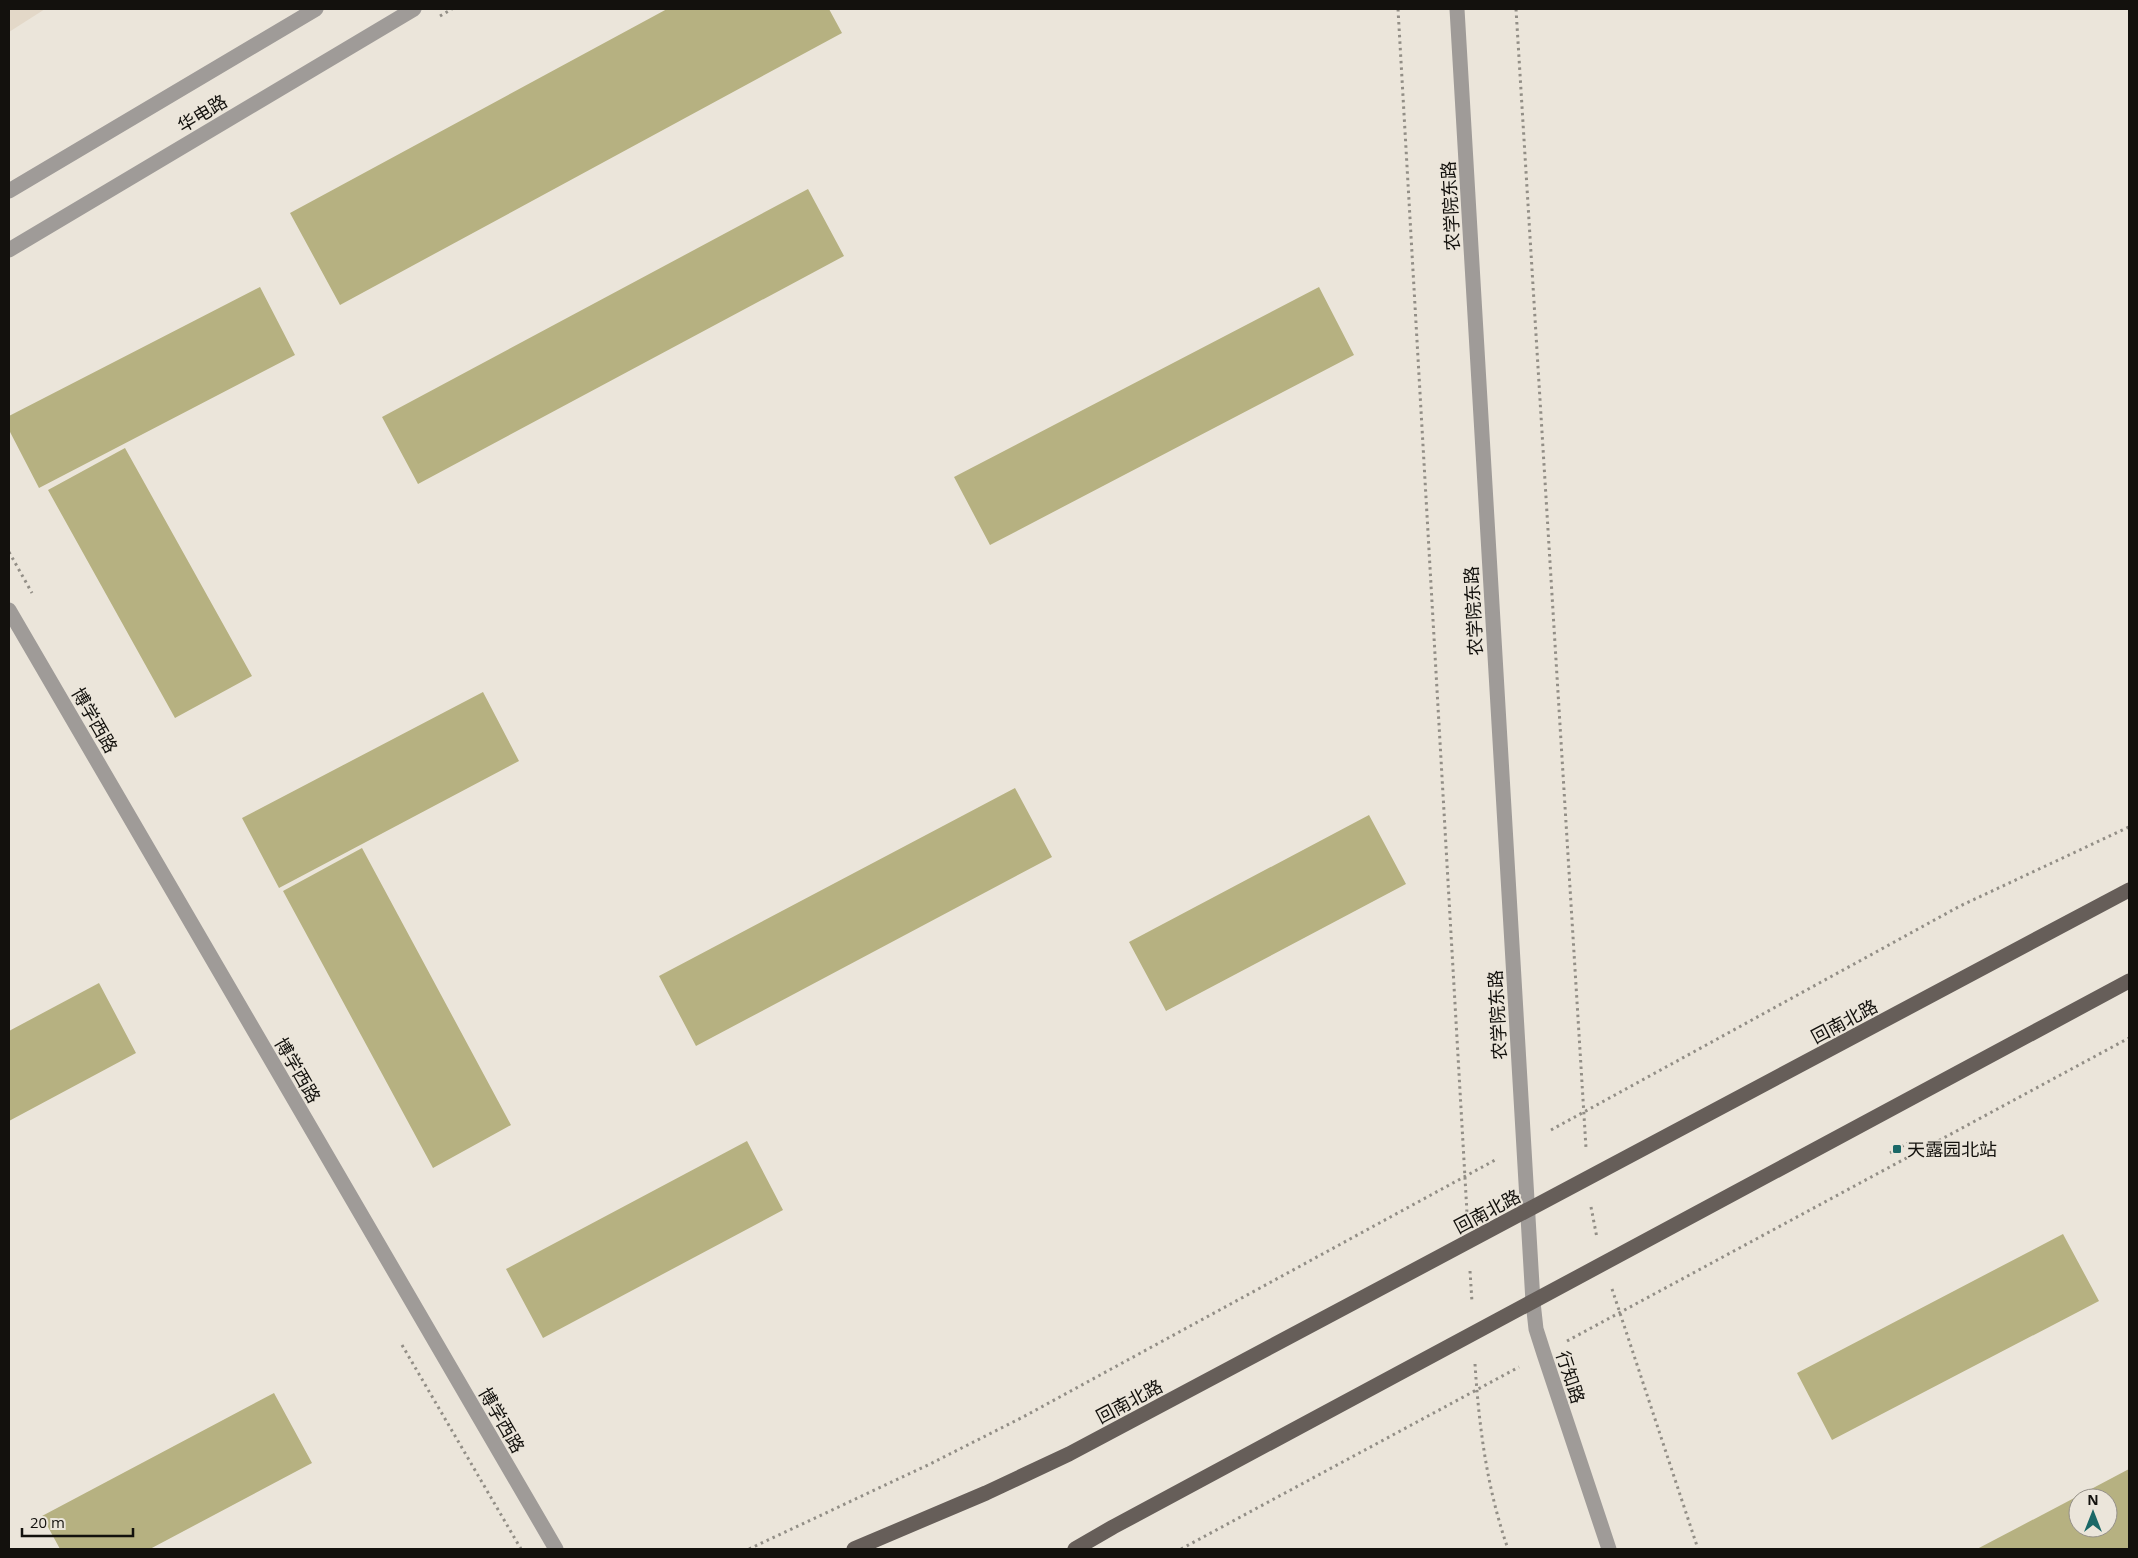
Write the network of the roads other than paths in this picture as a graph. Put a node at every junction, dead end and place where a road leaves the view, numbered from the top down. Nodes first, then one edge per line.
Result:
1 (316, 9) edge
2 (414, 9) edge
3 (1457, 9) edge
4 (9, 191) edge
5 (9, 250) edge
6 (9, 610) edge
7 (2129, 890) edge
8 (2129, 981) edge
9 (1527, 1210) junction
10 (1533, 1302) junction
11 (556, 1549) edge
12 (854, 1549) edge
13 (1075, 1549) edge
14 (1609, 1549) edge

1 - 4 street, 华电路
2 - 5 street, 华电路
3 - 9 street, 农学院东路
6 - 11 street, 博学西路
7 - 9 main road, 回南北路
8 - 10 main road
9 - 10 street, 行知路
9 - 12 main road, 回南北路
10 - 13 main road
10 - 14 street, 行知路

